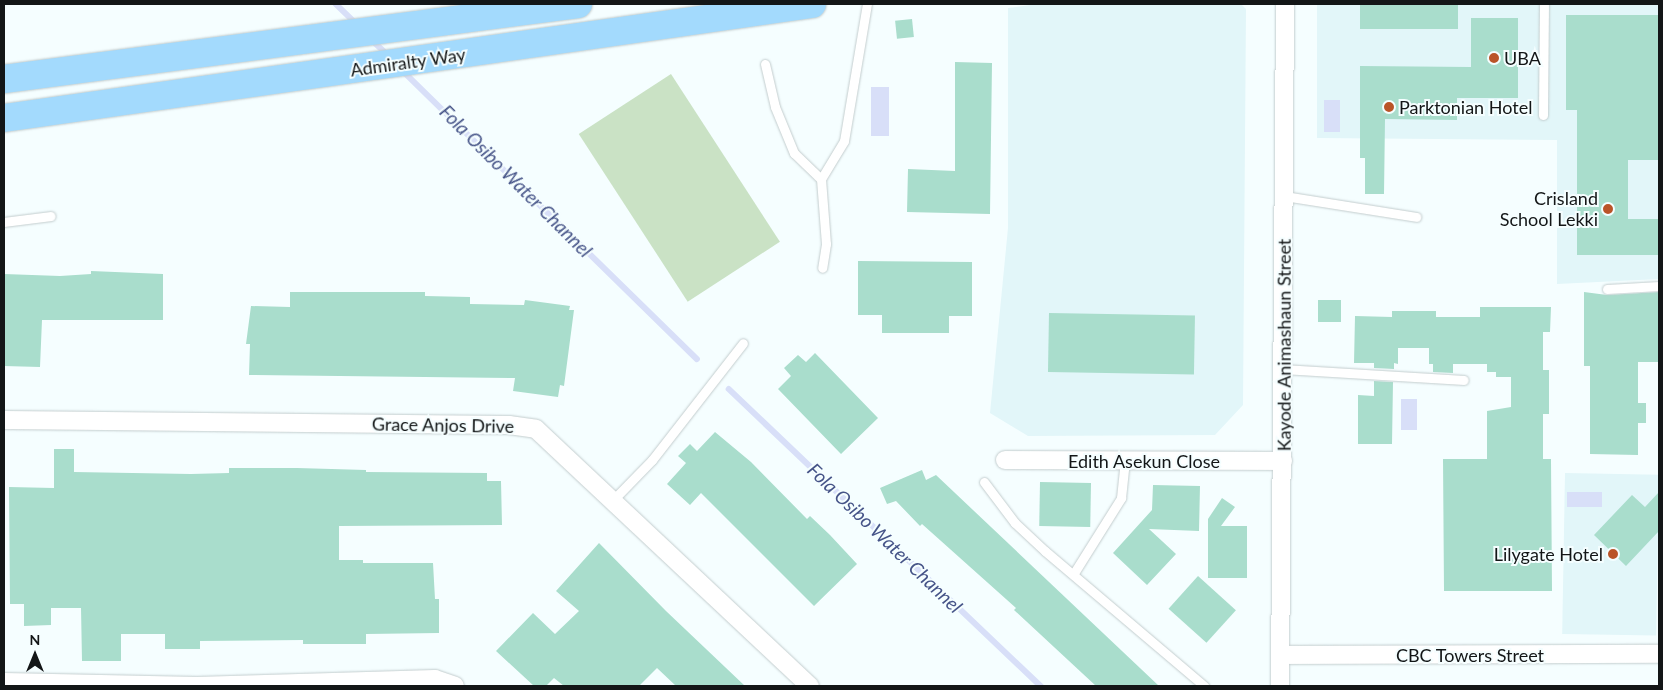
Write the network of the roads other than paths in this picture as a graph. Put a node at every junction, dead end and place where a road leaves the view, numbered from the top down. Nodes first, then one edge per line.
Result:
1 (578, 4) edge
2 (812, 4) edge
3 (867, 4) edge
4 (1285, 4) edge
5 (1544, 4) edge
6 (765, 64) dead end
7 (4, 79) edge
8 (1543, 115) dead end
9 (4, 118) edge
10 (821, 179) junction
11 (1284, 196) junction
12 (51, 216) dead end
13 (1416, 217) dead end
14 (4, 222) edge
15 (822, 268) dead end
16 (1659, 286) edge
17 (1607, 288) dead end
18 (743, 343) dead end
19 (1283, 369) junction
20 (1464, 380) dead end
21 (4, 420) edge
22 (1005, 460) dead end
23 (1125, 460) junction
24 (1283, 461) junction
25 (984, 482) dead end
26 (613, 500) junction
27 (1074, 573) junction
28 (1659, 654) edge
29 (1281, 655) junction
30 (4, 682) edge
31 (197, 686) edge
32 (455, 686) edge
33 (810, 686) edge
34 (1204, 686) edge
35 (1280, 686) edge

1 - 7 main road, Admiralty Way
2 - 9 main road, Admiralty Way
3 - 10 lane
4 - 11 street, Kayode Animashaun Street
5 - 8 lane
6 - 10 lane
10 - 15 lane
11 - 13 lane
11 - 19 street, Kayode Animashaun Street
12 - 14 lane
16 - 17 lane
18 - 26 lane
19 - 20 lane
19 - 24 street, Kayode Animashaun Street
21 - 26 street, Grace Anjos Drive
22 - 23 street, Edith Asekun Close
23 - 24 street, Edith Asekun Close
23 - 27 lane
24 - 29 street, Kayode Animashaun Street
25 - 27 lane
26 - 33 street, Grace Anjos Drive
27 - 34 lane
28 - 29 street, CBC Towers Street
29 - 35 street, Kayode Animashaun Street
30 - 31 street
31 - 32 street

